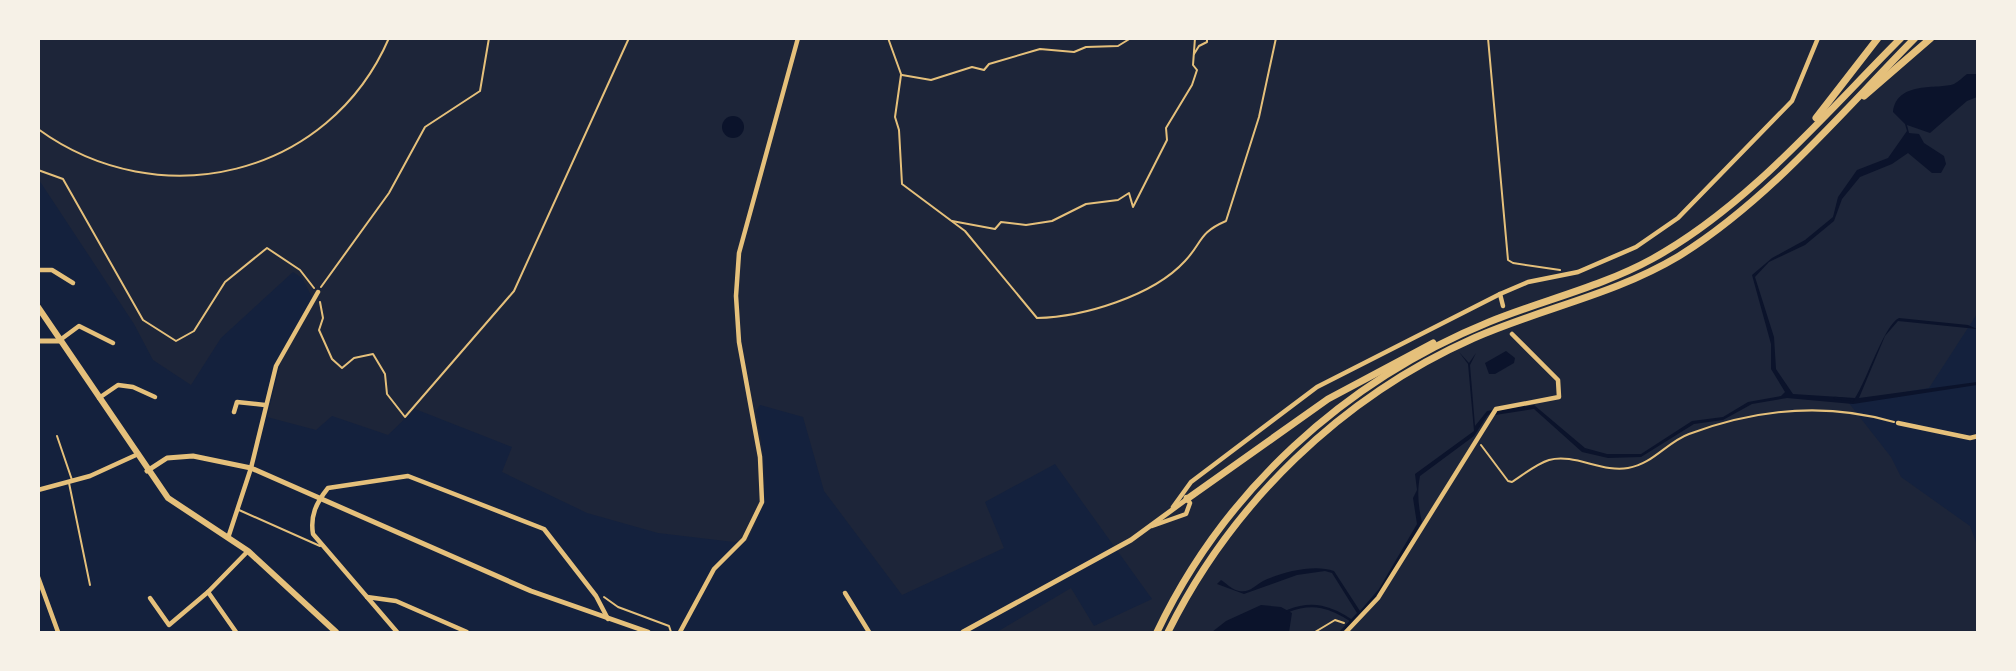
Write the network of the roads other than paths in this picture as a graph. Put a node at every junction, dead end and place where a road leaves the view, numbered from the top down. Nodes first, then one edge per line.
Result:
1 (389, 38) edge
2 (798, 38) edge
3 (1818, 38) edge
4 (1878, 38) edge
5 (1901, 38) edge
6 (1915, 38) edge
7 (1931, 38) edge
8 (38, 129) edge
9 (1816, 138) junction
10 (1794, 145) junction
11 (38, 270) edge
12 (73, 283) dead end
13 (318, 292) road end
14 (1500, 294) junction
15 (1503, 306) dead end
16 (38, 307) edge
17 (1489, 322) junction
18 (1512, 334) dead end
19 (38, 341) edge
20 (59, 341) junction
21 (113, 343) dead end
22 (155, 397) dead end
23 (99, 398) junction
24 (265, 405) junction
25 (234, 412) dead end
26 (1898, 423) road end
27 (57, 436) dead end
28 (1978, 436) edge
29 (136, 455) junction
30 (251, 468) junction
31 (147, 471) junction
32 (71, 481) junction
33 (38, 490) edge
34 (1185, 495) junction
35 (320, 498) junction
36 (238, 509) junction
37 (1152, 526) junction
38 (228, 538) junction
39 (325, 548) junction
40 (248, 551) junction
41 (38, 577) edge
42 (90, 586) dead end
43 (208, 592) junction
44 (845, 593) dead end
45 (366, 597) junction
46 (150, 598) dead end
47 (608, 620) junction
48 (58, 632) edge
49 (236, 632) edge
50 (336, 632) edge
51 (397, 632) edge
52 (467, 632) edge
53 (648, 632) edge
54 (680, 632) edge
55 (869, 632) edge
56 (963, 632) edge
57 (1157, 632) edge
58 (1168, 632) edge
59 (1346, 632) edge

1 - 8 lane
2 - 54 street
3 - 14 street
4 - 10 highway
5 - 10 highway
6 - 9 highway
7 - 9 highway
9 - 58 highway
10 - 17 highway
11 - 12 street
13 - 24 street
14 - 15 street
14 - 34 street
16 - 20 main road
17 - 34 highway
17 - 57 highway
18 - 59 street
19 - 20 street
20 - 21 street
20 - 23 main road
22 - 23 street
23 - 29 main road
24 - 25 street
24 - 30 street
26 - 28 street
27 - 32 lane
29 - 31 main road
29 - 32 street
30 - 31 street
30 - 35 street
30 - 36 street
31 - 38 main road
32 - 33 street
32 - 42 lane
34 - 37 street
34 - 37 street
35 - 39 street
35 - 47 street
35 - 47 street
36 - 38 street
36 - 39 lane
37 - 56 street
38 - 40 main road
39 - 45 street
40 - 43 street
40 - 50 main road
41 - 48 street
43 - 46 street
43 - 49 street
44 - 55 street
45 - 51 street
45 - 52 street
47 - 53 street

